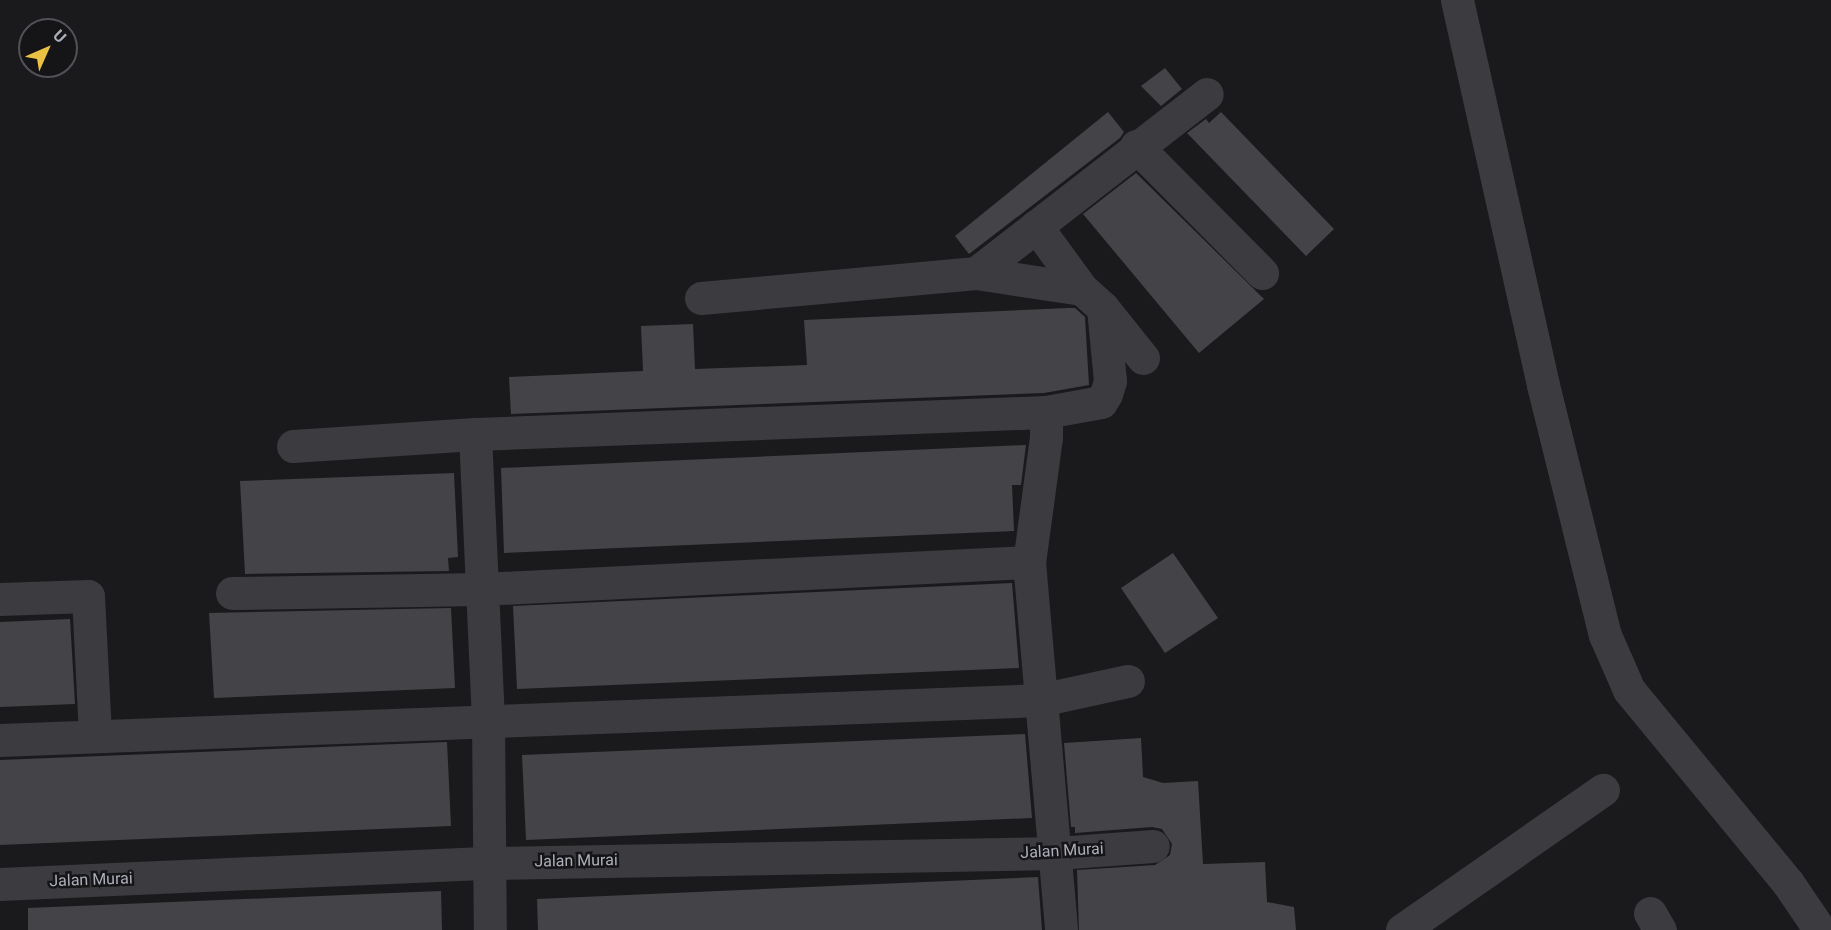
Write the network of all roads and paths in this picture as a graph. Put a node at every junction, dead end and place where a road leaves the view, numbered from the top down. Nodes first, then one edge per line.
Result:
1 (1457, 0) edge
2 (1207, 94) dead end
3 (1136, 146) junction
4 (1036, 226) junction
5 (976, 273) junction
6 (1262, 273) dead end
7 (701, 297) dead end
8 (1092, 298) junction
9 (1143, 358) dead end
10 (1046, 412) junction
11 (475, 434) junction
12 (292, 446) dead end
13 (1029, 562) junction
14 (481, 589) junction
15 (232, 593) dead end
16 (0, 599) edge
17 (1128, 681) dead end
18 (1040, 700) junction
19 (488, 719) junction
20 (95, 736) junction
21 (0, 740) edge
22 (1603, 790) dead end
23 (1153, 846) dead end
24 (1057, 853) junction
25 (489, 863) junction
26 (0, 884) edge
27 (490, 930) edge
28 (1061, 930) edge
29 (1402, 930) edge
30 (1820, 930) edge

1 - 30 street
2 - 3 street
3 - 4 street
3 - 6 street
4 - 5 street
4 - 8 street
5 - 7 street
5 - 8 street
8 - 9 street
8 - 10 street
10 - 11 street
10 - 13 street
11 - 12 street
11 - 14 street
13 - 14 street
13 - 18 street
14 - 15 street
14 - 19 street
16 - 20 street
17 - 18 street
18 - 19 street
18 - 24 street
19 - 20 street
19 - 25 street
20 - 21 street
22 - 29 street
23 - 24 street, Jalan Murai
24 - 25 street, Jalan Murai
24 - 28 street
25 - 26 street, Jalan Murai
25 - 27 street

